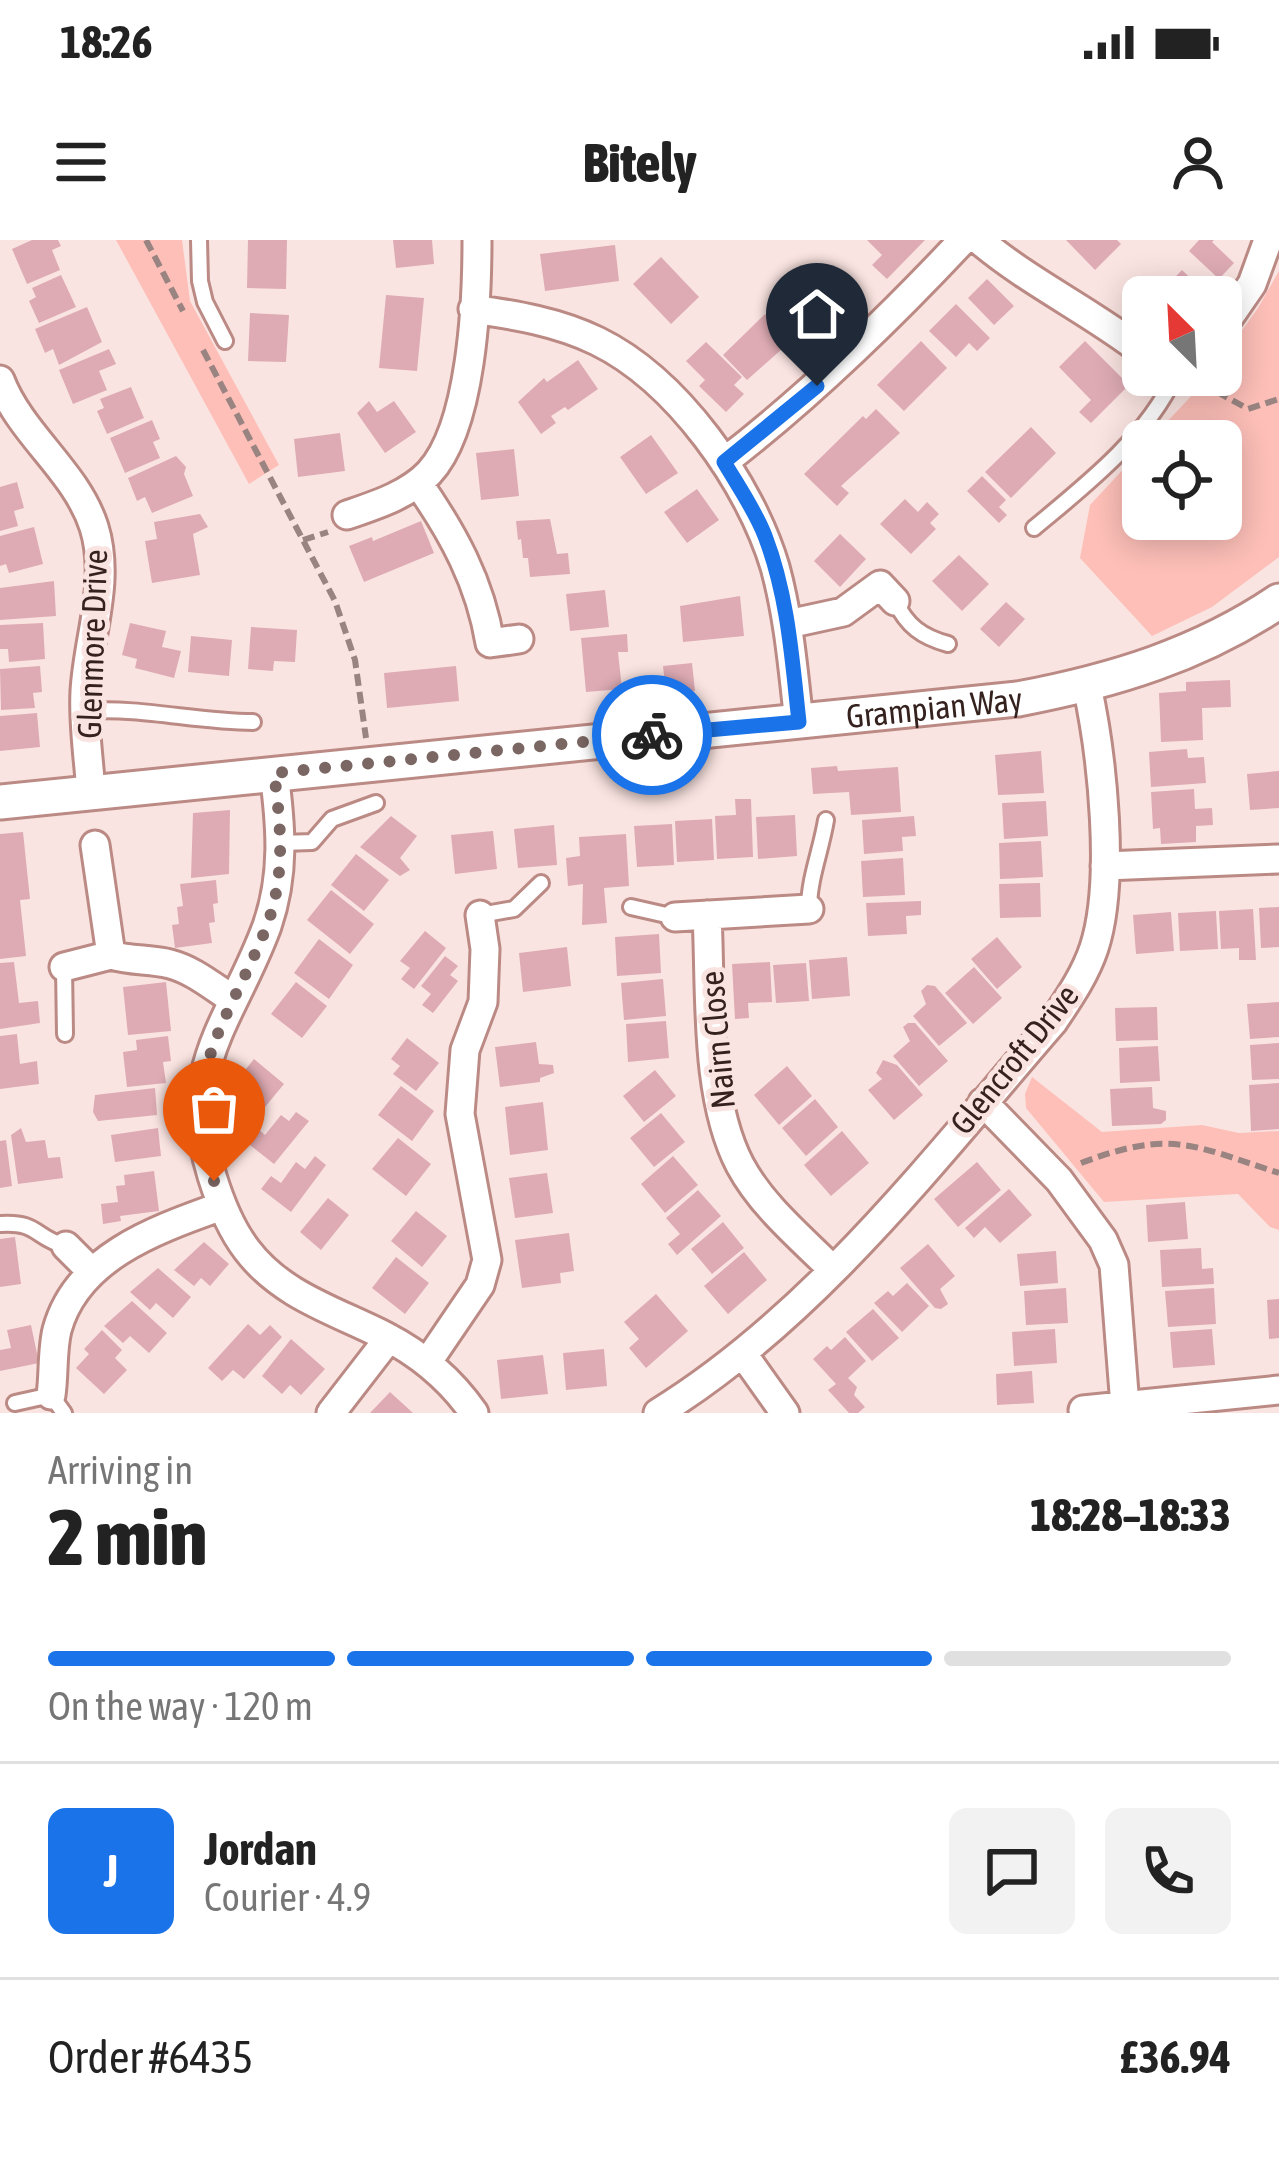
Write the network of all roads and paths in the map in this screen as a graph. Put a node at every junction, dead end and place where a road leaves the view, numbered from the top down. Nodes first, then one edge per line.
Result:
1 (146, 240) edge
2 (200, 240) edge
3 (477, 240) edge
4 (963, 240) edge
5 (979, 240) edge
6 (1268, 240) edge
7 (1242, 299) edge
8 (472, 309) junction
9 (184, 314) dead end
10 (195, 335) dead end
11 (1122, 336) edge
12 (225, 340) dead end
13 (0, 380) edge
14 (1164, 396) edge
15 (1224, 396) edge
16 (1279, 398) edge
17 (724, 462) junction
18 (418, 483) junction
19 (347, 515) dead end
20 (1034, 528) dead end
21 (895, 601) joint
22 (1279, 601) edge
23 (788, 624) junction
24 (519, 639) dead end
25 (948, 644) dead end
26 (1087, 686) junction
27 (86, 711) junction
28 (253, 722) dead end
29 (799, 722) junction
30 (369, 762) junction
31 (274, 773) junction
32 (91, 793) junction
33 (0, 802) edge
34 (376, 803) dead end
35 (826, 820) dead end
36 (282, 843) junction
37 (95, 845) dead end
38 (1279, 860) edge
39 (1106, 866) junction
40 (541, 883) dead end
41 (631, 907) dead end
42 (809, 909) joint
43 (480, 915) joint
44 (707, 915) junction
45 (675, 917) joint
46 (110, 955) junction
47 (64, 967) joint
48 (232, 999) junction
49 (65, 1034) dead end
50 (983, 1102) junction
51 (1279, 1173) edge
52 (1059, 1180) junction
53 (222, 1206) junction
54 (0, 1224) edge
55 (66, 1246) joint
56 (832, 1270) junction
57 (92, 1272) junction
58 (388, 1338) junction
59 (743, 1354) junction
60 (428, 1363) junction
61 (1279, 1390) edge
62 (15, 1402) dead end
63 (58, 1404) edge
64 (1125, 1406) junction
65 (1082, 1411) edge
66 (331, 1413) edge
67 (474, 1413) edge
68 (658, 1413) edge
69 (785, 1413) edge

1 - 9 path
2 - 12 lane
3 - 8 street
4 - 17 street
5 - 11 street
6 - 7 street
8 - 17 street
8 - 18 street
10 - 30 path
13 - 27 street, Glenmore Drive
14 - 20 lane
15 - 16 path
17 - 23 street
18 - 19 street
18 - 24 street
21 - 23 street
21 - 25 lane
22 - 26 street, Grampian Way
23 - 29 street
26 - 29 street, Grampian Way
26 - 39 street, Glencroft Drive
27 - 28 lane
27 - 32 street, Glenmore Drive
29 - 30 street, Grampian Way
30 - 31 street, Grampian Way
31 - 32 street, Grampian Way
31 - 36 street
32 - 33 street, Grampian Way
34 - 36 lane
35 - 42 lane
36 - 48 street
37 - 46 street
38 - 39 street
39 - 50 street, Glencroft Drive
40 - 43 lane
41 - 45 lane
42 - 44 street
43 - 60 street
44 - 45 street
44 - 56 street, Nairn Close
46 - 47 street
46 - 48 street
47 - 49 lane
48 - 53 street
50 - 52 street
50 - 56 street, Glencroft Drive
51 - 52 path
52 - 64 street
53 - 57 street
53 - 58 street
54 - 55 lane
55 - 57 street
56 - 59 street, Glencroft Drive
57 - 63 street
58 - 60 street
58 - 66 street
59 - 68 street, Glencroft Drive
59 - 69 street
60 - 67 street
61 - 64 street
62 - 63 lane
64 - 65 street

